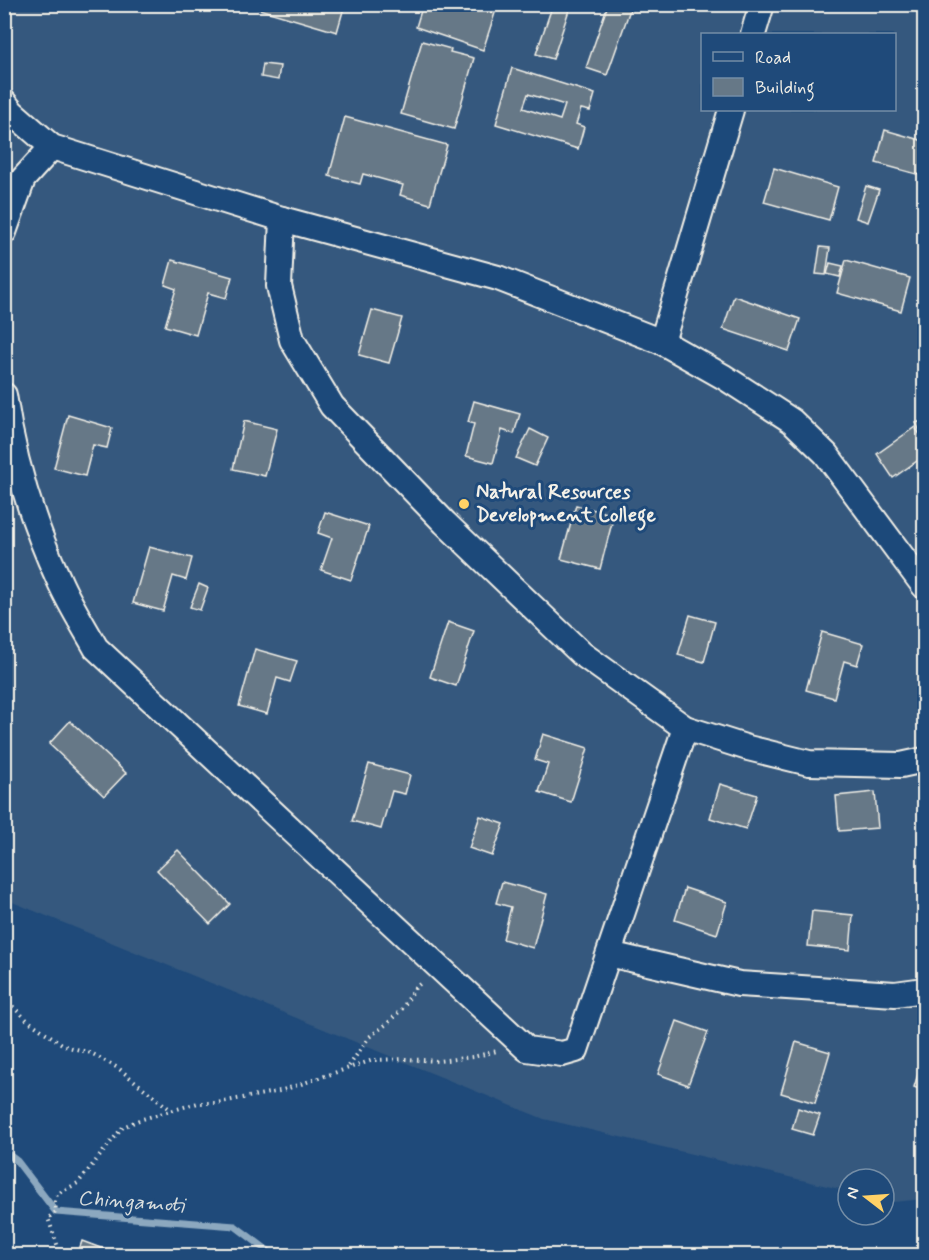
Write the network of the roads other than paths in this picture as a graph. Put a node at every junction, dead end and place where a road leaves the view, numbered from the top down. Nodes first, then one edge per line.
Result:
1 (762, 4) edge
2 (753, 33) edge
3 (4, 102) edge
4 (731, 111) edge
5 (52, 147) junction
6 (282, 219) junction
7 (4, 232) edge
8 (662, 342) junction
9 (4, 395) edge
10 (924, 586) edge
11 (685, 728) junction
12 (924, 760) edge
13 (609, 954) junction
14 (924, 990) edge

1 - 2 lane
3 - 5 lane
4 - 8 lane
5 - 6 lane
5 - 7 lane
6 - 8 lane
6 - 11 lane
8 - 10 lane
9 - 13 lane
11 - 12 lane
11 - 13 lane
13 - 14 lane

